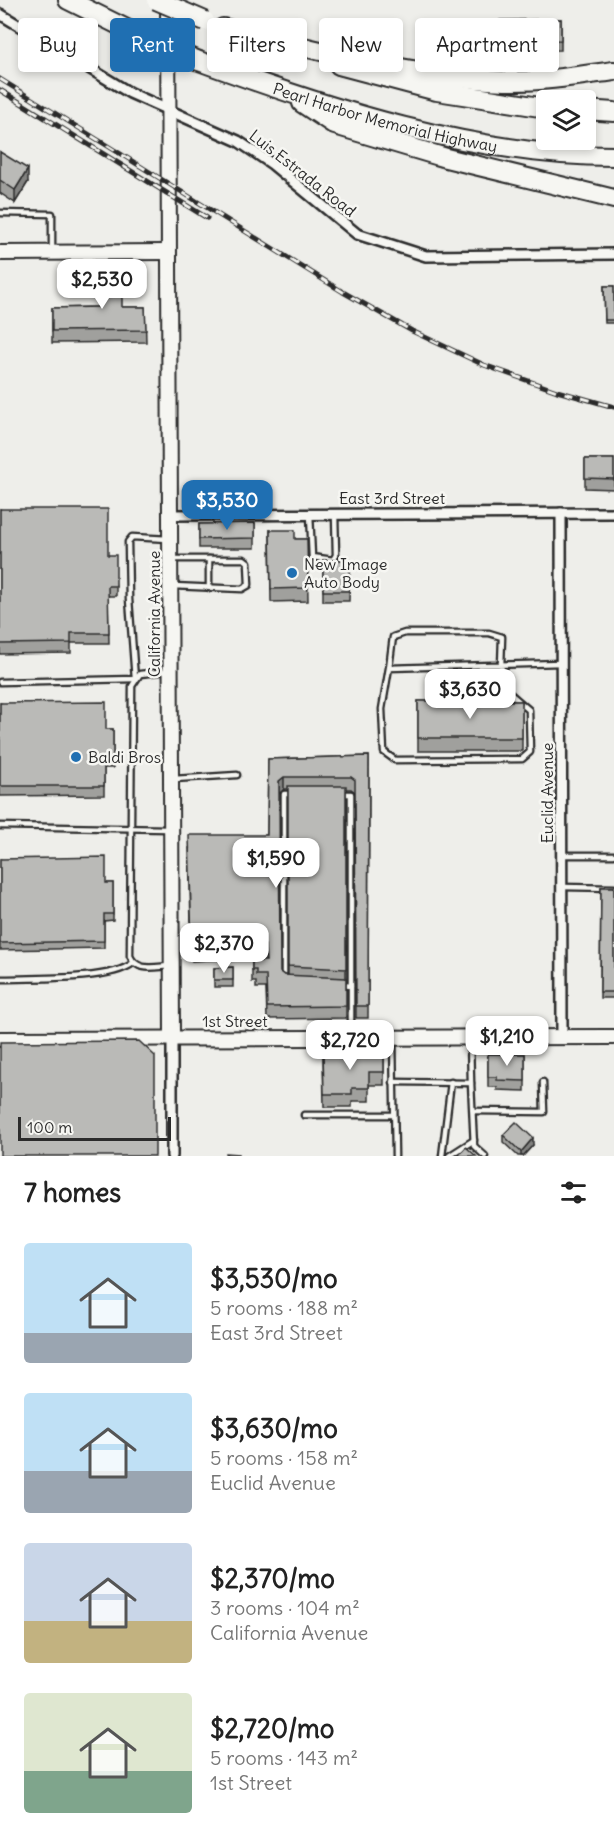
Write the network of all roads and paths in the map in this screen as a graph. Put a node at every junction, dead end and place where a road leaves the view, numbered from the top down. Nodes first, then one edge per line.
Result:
1 (68, 0) edge
2 (156, 0) edge
3 (168, 0) edge
4 (0, 14) edge
5 (207, 22) edge
6 (307, 47) edge
7 (307, 55) edge
8 (614, 71) edge
9 (291, 95) junction
10 (536, 107) edge
11 (167, 111) junction
12 (596, 111) edge
13 (614, 112) edge
14 (614, 156) edge
15 (614, 199) edge
16 (0, 213) edge
17 (168, 252) junction
18 (0, 253) edge
19 (52, 253) junction
20 (614, 254) edge
21 (561, 513) junction
22 (614, 513) edge
23 (170, 514) junction
24 (310, 514) junction
25 (335, 514) junction
26 (170, 539) junction
27 (170, 559) junction
28 (209, 559) junction
29 (170, 586) junction
30 (208, 588) junction
31 (561, 663) junction
32 (501, 666) junction
33 (389, 668) junction
34 (171, 671) junction
35 (135, 679) junction
36 (0, 682) edge
37 (237, 775) dead end
38 (171, 779) junction
39 (295, 794) edge
40 (339, 794) edge
41 (0, 826) edge
42 (131, 828) junction
43 (171, 829) junction
44 (562, 855) junction
45 (614, 855) edge
46 (562, 887) junction
47 (614, 888) edge
48 (133, 963) junction
49 (172, 966) junction
50 (0, 979) edge
51 (296, 984) edge
52 (340, 985) edge
53 (351, 986) junction
54 (351, 1037) junction
55 (393, 1037) junction
56 (470, 1037) junction
57 (562, 1037) junction
58 (614, 1037) edge
59 (172, 1038) junction
60 (0, 1039) edge
61 (393, 1082) junction
62 (451, 1082) junction
63 (543, 1082) dead end
64 (471, 1083) junction
65 (472, 1111) junction
66 (304, 1115) dead end
67 (393, 1115) junction
68 (474, 1140) junction
69 (172, 1156) edge
70 (395, 1156) edge
71 (442, 1156) edge
72 (449, 1156) edge
73 (485, 1156) edge

1 - 9 highway, Pearl Harbor Memorial Highway, bridge
2 - 5 highway, bridge
3 - 11 street, California Avenue
4 - 11 street, Luis Estrada Road
6 - 8 highway
7 - 10 highway
9 - 14 highway, Pearl Harbor Memorial Highway
9 - 15 highway
11 - 17 street, California Avenue
11 - 20 street, Luis Estrada Road
12 - 13 highway
16 - 19 lane
17 - 19 street
17 - 23 street, California Avenue
18 - 19 street
21 - 22 street, East 3rd Street
21 - 25 street, East 3rd Street
21 - 31 street, Euclid Avenue
23 - 24 street, East 3rd Street
23 - 26 street, California Avenue
24 - 25 street, East 3rd Street
24 - 25 lane
26 - 27 street, California Avenue
26 - 35 lane
27 - 28 lane
27 - 29 street, California Avenue
28 - 30 lane
28 - 30 lane
29 - 30 lane
29 - 34 street, California Avenue
31 - 32 lane
31 - 44 street, Euclid Avenue
32 - 33 lane
32 - 33 lane
32 - 33 lane
34 - 35 lane
34 - 38 street, California Avenue
35 - 36 lane
35 - 42 lane
37 - 38 lane
38 - 43 street, California Avenue
39 - 51 lane
40 - 53 lane
41 - 42 lane
42 - 43 lane
42 - 48 lane
43 - 49 street, California Avenue
44 - 45 lane
44 - 46 street, Euclid Avenue
46 - 47 lane
46 - 57 street, Euclid Avenue
48 - 49 lane
48 - 50 lane
49 - 59 street, California Avenue
52 - 53 lane
53 - 54 lane
54 - 55 street, 1st Street
54 - 59 street, 1st Street
55 - 56 street, 1st Street
55 - 61 lane
56 - 57 street, 1st Street
56 - 64 lane
57 - 58 street, 1st Street
59 - 60 street, 1st Street
59 - 69 street, California Avenue
61 - 62 lane
61 - 67 lane
62 - 64 lane
62 - 71 lane
63 - 65 lane
64 - 65 lane
65 - 68 lane
66 - 67 lane
67 - 70 lane
68 - 72 lane
68 - 73 lane

